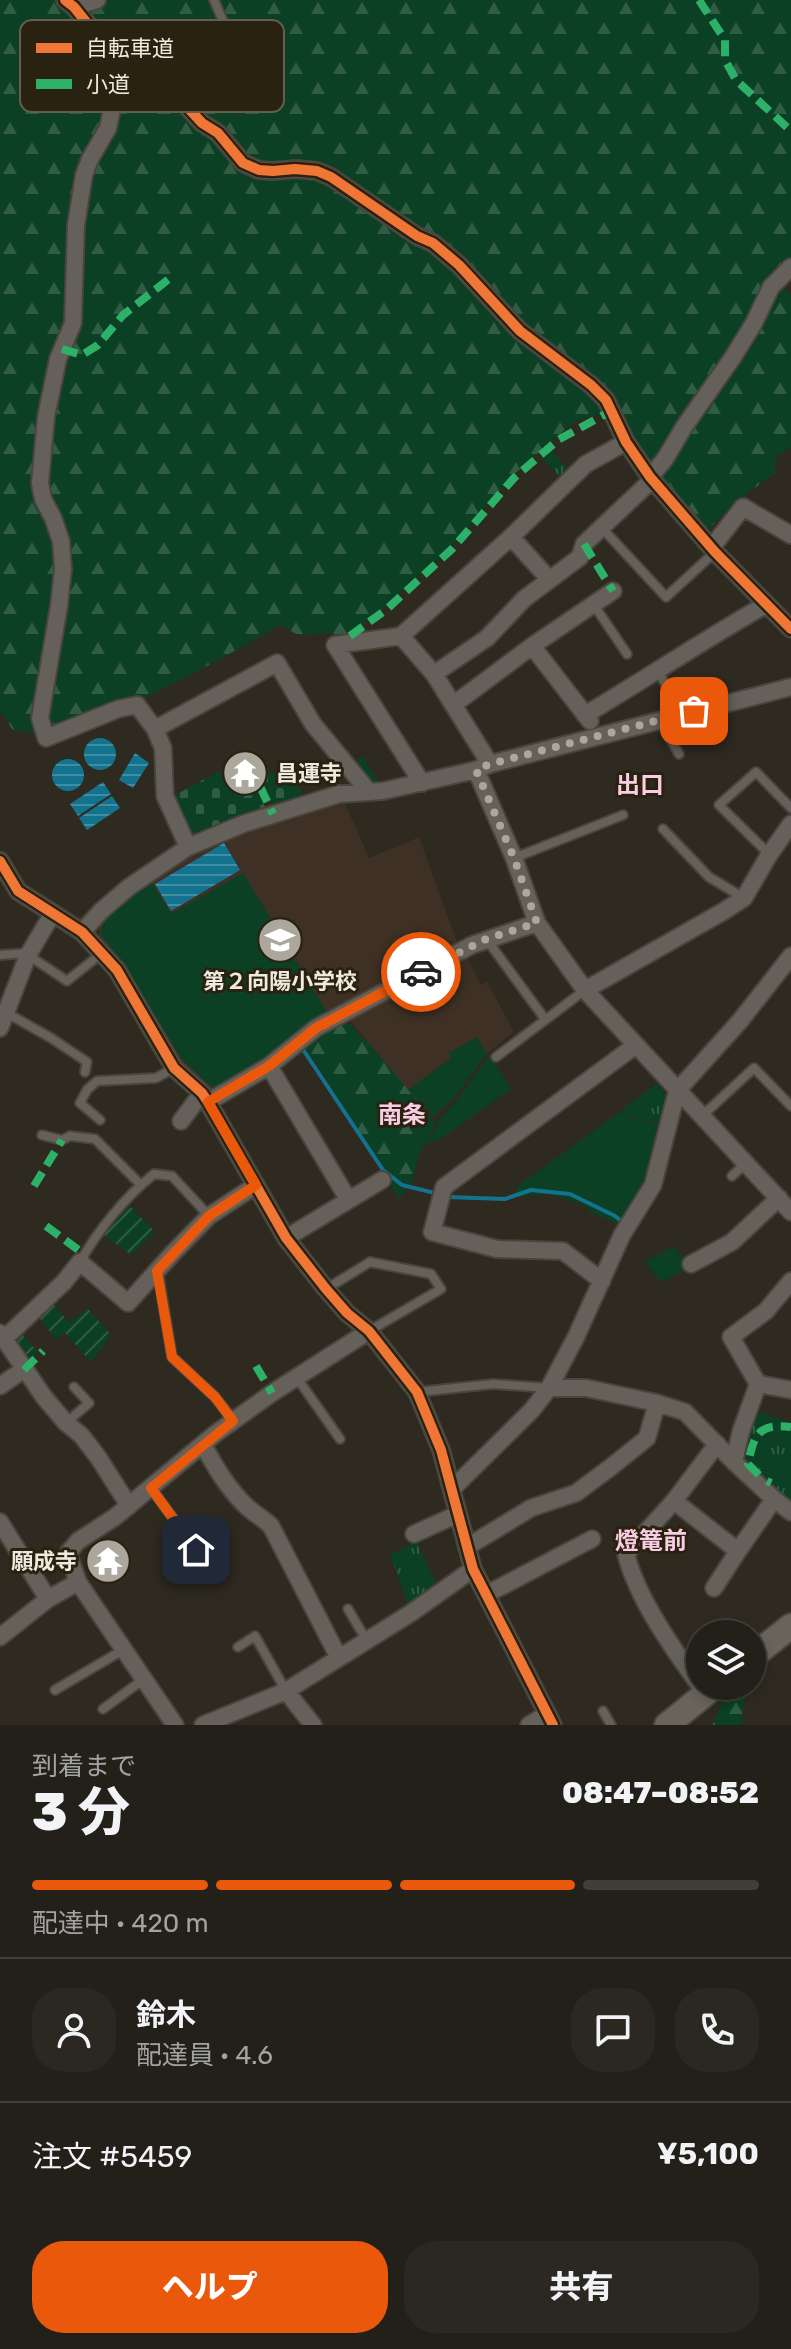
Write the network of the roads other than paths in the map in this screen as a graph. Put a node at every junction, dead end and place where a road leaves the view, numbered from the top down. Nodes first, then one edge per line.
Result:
1 (97, 0) edge
2 (214, 0) edge
3 (70, 3) edge
4 (84, 20) edge
5 (223, 20) edge
6 (111, 112) edge
7 (192, 112) edge
8 (791, 267) edge
9 (626, 442) junction
10 (651, 478) junction
11 (601, 527) junction
12 (791, 535) edge
13 (511, 537) junction
14 (713, 550) junction
15 (549, 579) junction
16 (613, 591) dead end
17 (594, 604) junction
18 (765, 605) junction
19 (790, 627) edge
20 (401, 636) junction
21 (532, 646) junction
22 (627, 654) dead end
23 (658, 671) junction
24 (434, 674) junction
25 (791, 687) edge
26 (453, 705) junction
27 (682, 714) junction
28 (585, 715) junction
29 (660, 720) junction
30 (155, 729) junction
31 (600, 735) junction
32 (679, 754) dead end
33 (483, 767) junction
34 (422, 783) junction
35 (369, 792) junction
36 (791, 808) edge
37 (623, 815) dead end
38 (791, 824) edge
39 (663, 829) dead end
40 (188, 847) junction
41 (769, 855) junction
42 (514, 858) junction
43 (0, 861) edge
44 (744, 898) junction
45 (53, 913) junction
46 (537, 923) junction
47 (82, 932) junction
48 (486, 939) junction
49 (102, 953) junction
50 (29, 954) junction
51 (0, 955) edge
52 (791, 956) edge
53 (585, 990) junction
54 (545, 1019) junction
55 (1, 1024) edge
56 (636, 1045) junction
57 (496, 1057) dead end
58 (269, 1066) junction
59 (174, 1068) junction
60 (85, 1072) dead end
61 (677, 1091) junction
62 (205, 1097) junction
63 (791, 1106) edge
64 (703, 1115) junction
65 (100, 1120) dead end
66 (181, 1121) dead end
67 (42, 1135) dead end
68 (746, 1163) junction
69 (732, 1176) dead end
70 (382, 1180) dead end
71 (141, 1185) junction
72 (256, 1185) junction
73 (779, 1198) junction
74 (348, 1199) junction
75 (791, 1212) edge
76 (209, 1216) junction
77 (286, 1238) junction
78 (80, 1262) junction
79 (691, 1264) dead end
80 (157, 1271) junction
81 (602, 1281) junction
82 (791, 1281) edge
83 (326, 1289) junction
84 (369, 1331) junction
85 (1, 1338) edge
86 (23, 1370) junction
87 (297, 1377) junction
88 (758, 1384) junction
89 (0, 1386) edge
90 (74, 1387) dead end
91 (549, 1388) junction
92 (791, 1390) edge
93 (417, 1392) junction
94 (657, 1403) junction
95 (233, 1421) junction
96 (66, 1423) junction
97 (340, 1439) dead end
98 (203, 1444) junction
99 (717, 1444) junction
100 (734, 1462) junction
101 (151, 1488) junction
102 (452, 1489) junction
103 (774, 1499) junction
104 (674, 1501) junction
105 (129, 1506) junction
106 (791, 1512) edge
107 (458, 1514) junction
108 (0, 1522) edge
109 (414, 1534) dead end
110 (592, 1539) dead end
111 (467, 1547) junction
112 (738, 1551) junction
113 (473, 1569) junction
114 (211, 1570) dead end
115 (78, 1582) junction
116 (714, 1588) dead end
117 (487, 1594) junction
118 (48, 1599) junction
119 (348, 1609) dead end
120 (791, 1626) edge
121 (0, 1637) edge
122 (367, 1641) junction
123 (766, 1646) edge
124 (238, 1647) dead end
125 (123, 1650) junction
126 (339, 1658) junction
127 (686, 1666) edge
128 (144, 1679) junction
129 (55, 1690) dead end
130 (286, 1691) junction
131 (693, 1700) edge
132 (103, 1709) dead end
133 (603, 1711) dead end
134 (550, 1720) edge
135 (175, 1725) edge
136 (203, 1725) edge
137 (313, 1725) edge
138 (529, 1725) edge
139 (611, 1725) edge
140 (667, 1725) edge

1 - 3 street
2 - 5 lane
3 - 4 street
6 - 30 street
7 - 9 street
8 - 10 street
9 - 10 street
9 - 13 street
10 - 11 street
10 - 14 street
11 - 14 lane
11 - 15 street
12 - 14 street
13 - 15 street
13 - 20 street
14 - 18 street
15 - 24 street
16 - 17 street
17 - 21 street
17 - 22 lane
18 - 19 street
18 - 23 street
20 - 24 street
20 - 34 street
21 - 26 street
21 - 28 street
23 - 27 lane
23 - 28 street
24 - 26 street
25 - 27 street
26 - 33 street
27 - 29 street
28 - 31 street
29 - 31 street
29 - 32 lane
30 - 35 street
30 - 40 street
31 - 33 street
33 - 34 street
33 - 42 street
34 - 35 street
35 - 40 street
36 - 41 lane
37 - 42 lane
38 - 41 street
39 - 44 lane
40 - 47 street
41 - 44 street
42 - 46 street
43 - 45 street
44 - 53 street
45 - 47 street
45 - 50 street
46 - 48 street
46 - 53 street
47 - 49 street
48 - 54 lane
48 - 58 street
49 - 50 lane
49 - 59 street
50 - 51 lane
50 - 55 street
52 - 61 street
53 - 54 lane
53 - 56 street
54 - 57 lane
55 - 60 lane
56 - 61 street
56 - 81 street
58 - 62 street
58 - 74 street
59 - 62 street
59 - 65 lane
61 - 64 street
61 - 81 street
62 - 66 street
62 - 72 street
63 - 64 lane
64 - 68 street
67 - 71 lane
68 - 69 lane
68 - 73 street
70 - 74 street
71 - 76 lane
71 - 78 lane
72 - 76 street
72 - 77 street
73 - 75 street
73 - 79 street
74 - 77 street
76 - 80 street
77 - 83 street
78 - 80 street
78 - 85 street
80 - 95 lane
81 - 91 street
82 - 88 street
83 - 84 street
83 - 84 lane
84 - 87 street
84 - 93 street
85 - 86 street
86 - 89 street
86 - 96 street
87 - 95 street
87 - 97 lane
88 - 92 street
88 - 100 street
90 - 96 lane
91 - 93 lane
91 - 94 street
91 - 102 street
93 - 102 street
94 - 99 street
94 - 111 street
95 - 98 street
96 - 105 street
98 - 101 street
98 - 126 street
99 - 100 street
99 - 104 street
100 - 103 street
101 - 105 street
101 - 114 lane
102 - 107 street
103 - 106 street
103 - 112 street
104 - 112 street
104 - 127 street
105 - 115 street
107 - 109 street
107 - 111 street
108 - 118 street
110 - 117 street
111 - 113 street
112 - 116 street
113 - 117 street
113 - 122 street
115 - 118 street
115 - 125 street
117 - 134 street
118 - 121 street
119 - 122 lane
120 - 123 main road
122 - 126 street
124 - 130 lane
125 - 128 street
125 - 129 lane
126 - 130 street
128 - 132 lane
128 - 135 street
130 - 136 street
130 - 137 street
131 - 140 main road
133 - 139 lane
134 - 138 street

